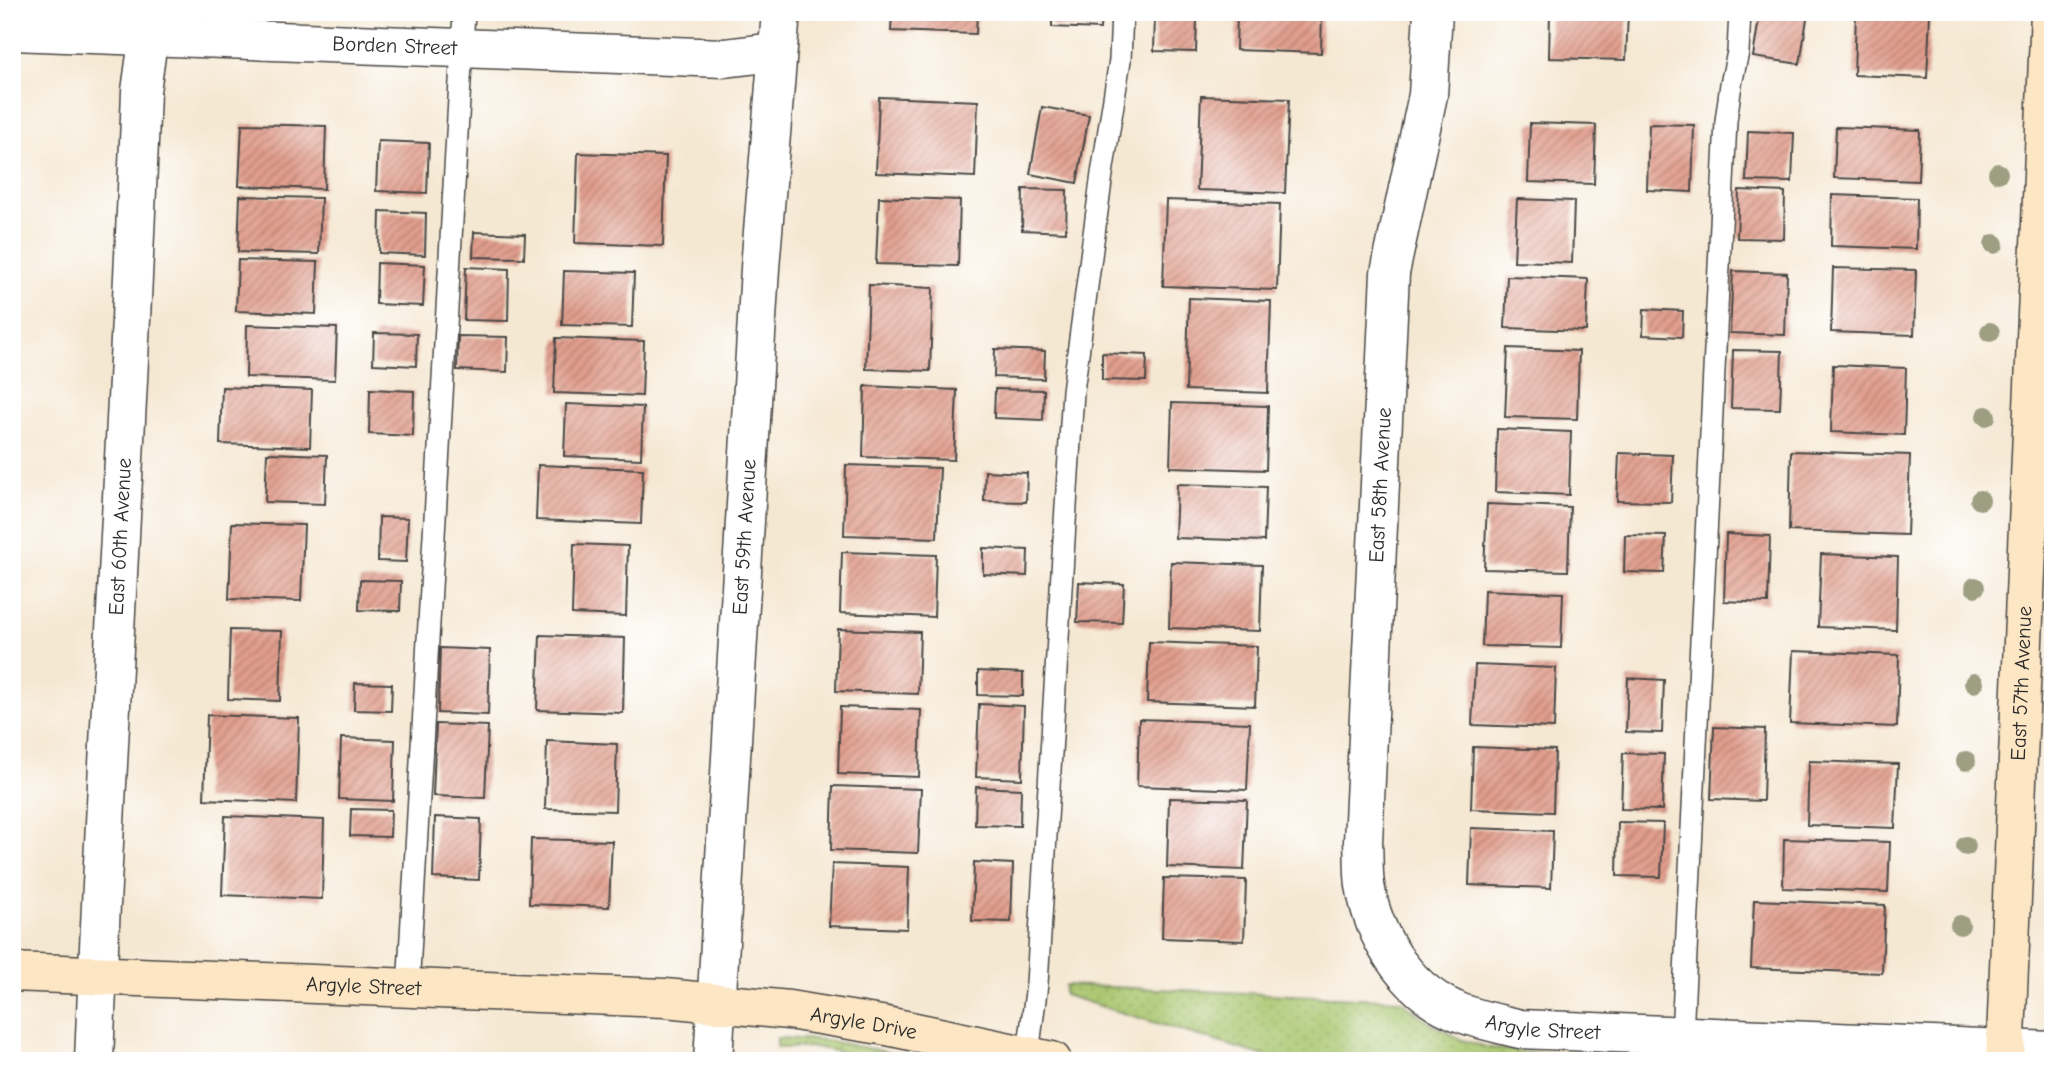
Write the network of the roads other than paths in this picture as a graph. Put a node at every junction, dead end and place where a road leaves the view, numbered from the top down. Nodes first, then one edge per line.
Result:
1 (464, 12) edge
2 (780, 12) edge
3 (1122, 12) edge
4 (1433, 12) edge
5 (1740, 12) edge
6 (2050, 12) edge
7 (151, 25) edge
8 (12, 31) edge
9 (462, 50) junction
10 (776, 52) junction
11 (2049, 106) edge
12 (1392, 957) joint
13 (12, 972) edge
14 (97, 975) junction
15 (408, 989) junction
16 (716, 1002) junction
17 (1682, 1036) junction
18 (2053, 1051) edge
19 (2005, 1055) edge
20 (1040, 1057) edge
21 (94, 1061) edge
22 (713, 1061) edge

1 - 9 lane
2 - 10 street, East 59th Avenue
3 - 20 lane
4 - 12 street, East 58th Avenue
5 - 17 lane
6 - 11 street, East 57th Avenue
7 - 8 street, Borden Street
7 - 9 street, Borden Street
7 - 14 street, East 60th Avenue
9 - 10 street, Borden Street
9 - 15 lane
10 - 16 street, East 59th Avenue
11 - 19 street, East 57th Avenue
12 - 17 street, Argyle Street
13 - 14 street, Argyle Street
14 - 15 street, Argyle Street
14 - 21 street, East 60th Avenue
15 - 16 street, Argyle Street
16 - 20 street, Argyle Drive
16 - 22 street, East 59th Avenue
17 - 19 street, Argyle Street
18 - 19 street, Argyle Street

